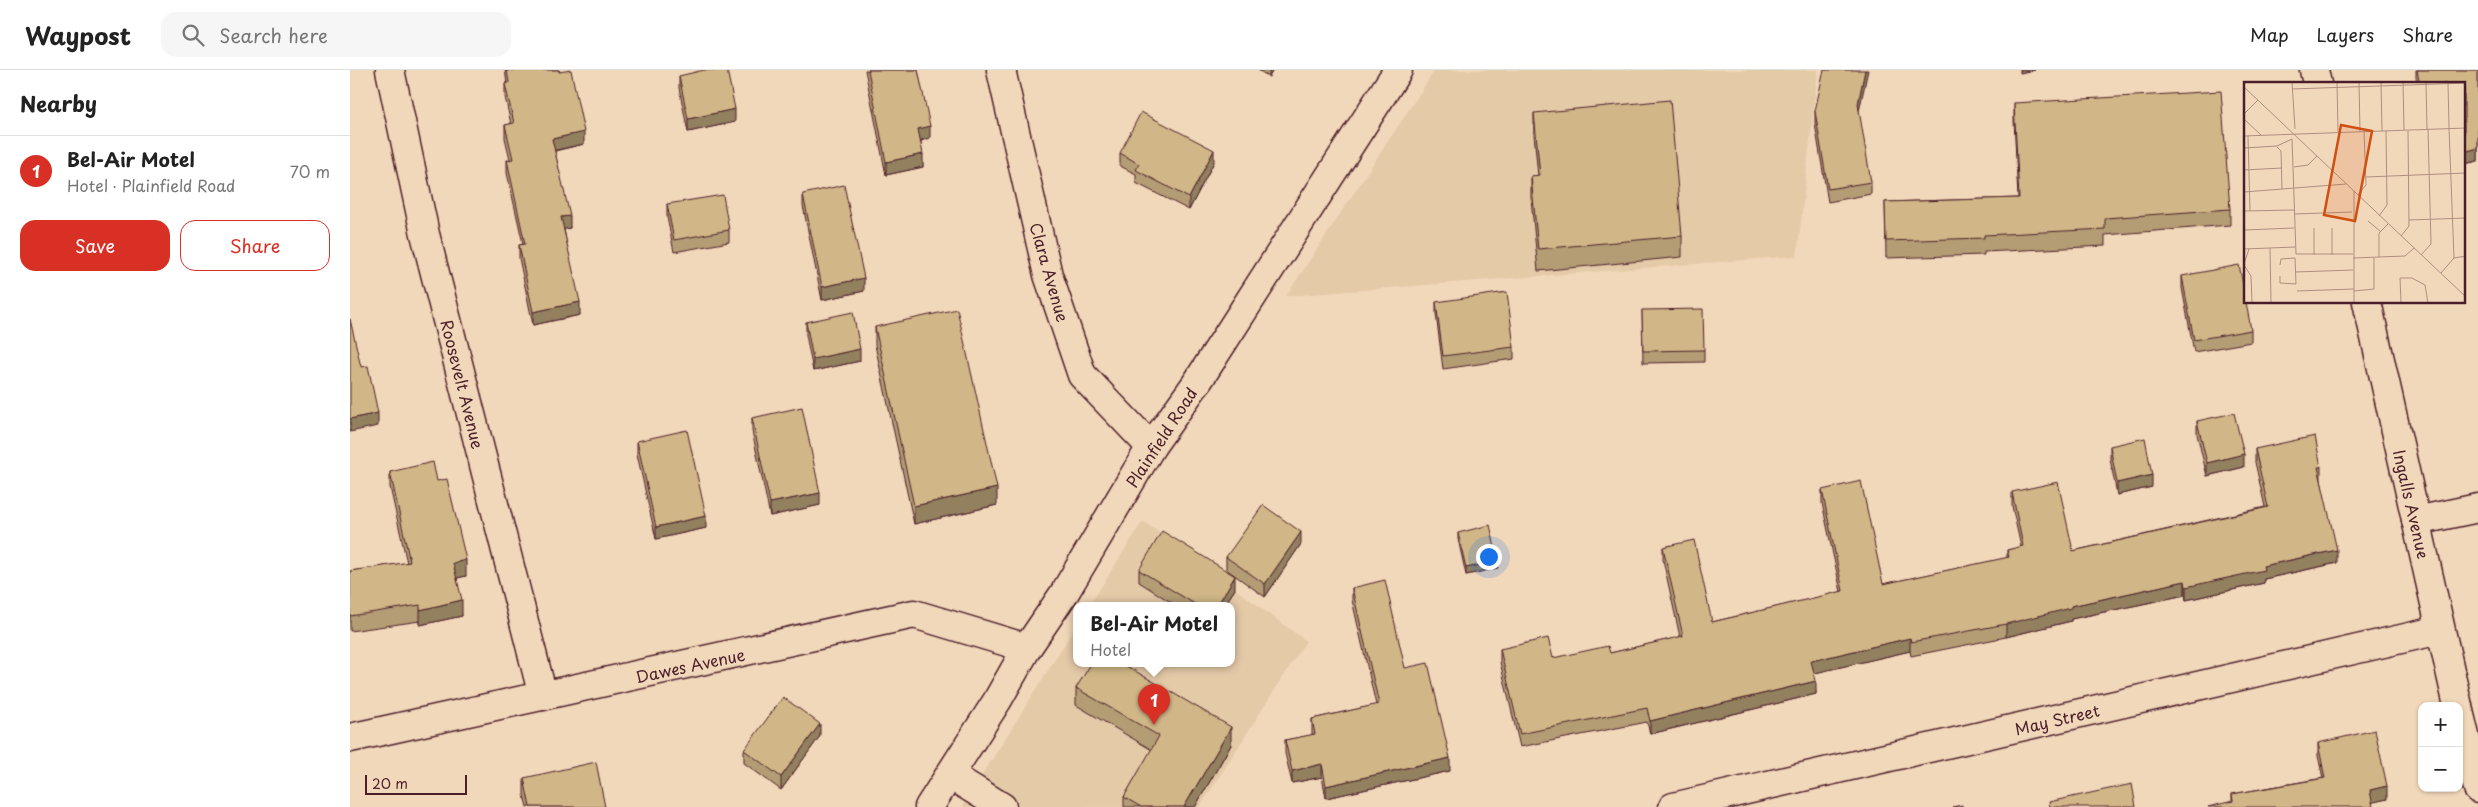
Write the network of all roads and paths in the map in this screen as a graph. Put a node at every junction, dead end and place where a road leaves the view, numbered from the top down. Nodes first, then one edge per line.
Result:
1 (390, 70) edge
2 (1000, 70) edge
3 (1398, 70) edge
4 (2367, 304) edge
5 (1152, 446) junction
6 (2478, 508) edge
7 (2416, 521) junction
8 (2440, 630) junction
9 (1027, 648) junction
10 (543, 696) junction
11 (2457, 702) edge
12 (2463, 727) edge
13 (350, 738) edge
14 (950, 775) junction
15 (2478, 789) edge
16 (929, 807) edge
17 (1002, 807) edge
18 (1673, 807) edge

1 - 10 street, Roosevelt Avenue
2 - 5 street, Clara Avenue
3 - 5 street, Plainfield Road
4 - 7 street, Ingalls Avenue
5 - 9 street, Plainfield Road
6 - 7 street
7 - 8 street, Ingalls Avenue
8 - 11 street, Ingalls Avenue
8 - 18 street, May Street
9 - 10 street, Dawes Avenue
9 - 14 street, Plainfield Road
10 - 13 street, Dawes Avenue
12 - 15 street
14 - 16 street, Plainfield Road
14 - 17 street

